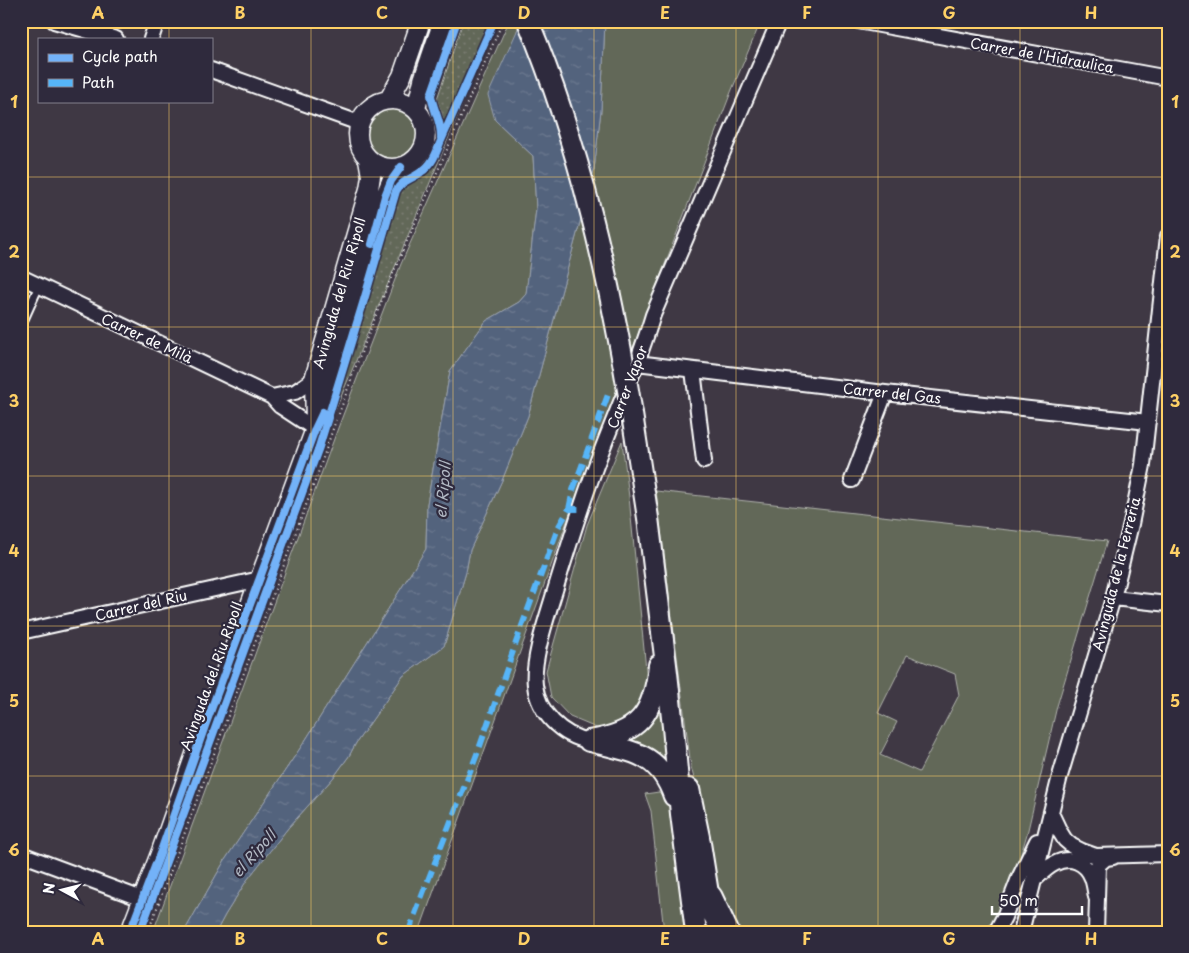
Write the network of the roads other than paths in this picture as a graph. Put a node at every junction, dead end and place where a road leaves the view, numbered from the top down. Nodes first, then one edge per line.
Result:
1 (54, 21) edge
2 (157, 21) edge
3 (421, 21) edge
4 (443, 21) edge
5 (528, 21) edge
6 (779, 21) edge
7 (858, 21) edge
8 (113, 38) edge
9 (151, 38) edge
10 (212, 70) edge
11 (1168, 78) edge
12 (389, 99) junction
13 (416, 109) junction
14 (360, 122) junction
15 (368, 159) junction
16 (401, 167) junction
17 (1168, 236) edge
18 (1167, 251) edge
19 (21, 277) edge
20 (39, 286) junction
21 (21, 326) edge
22 (637, 363) junction
23 (693, 370) junction
24 (314, 379) junction
25 (885, 393) junction
26 (272, 397) junction
27 (1148, 422) junction
28 (321, 425) junction
29 (704, 461) dead end
30 (852, 480) dead end
31 (260, 579) junction
32 (1114, 598) junction
33 (1168, 604) edge
34 (660, 617) junction
35 (21, 632) edge
36 (673, 728) junction
37 (589, 741) junction
38 (1051, 813) junction
39 (681, 814) junction
40 (21, 854) edge
41 (1168, 854) edge
42 (1119, 855) junction
43 (1033, 881) junction
44 (1096, 897) junction
45 (709, 898) junction
46 (142, 899) junction
47 (1027, 904) junction
48 (130, 932) edge
49 (696, 932) edge
50 (714, 932) edge
51 (725, 932) edge
52 (996, 932) edge
53 (1012, 932) edge
54 (1020, 932) edge
55 (1096, 932) edge

1 - 8 street
2 - 9 street
3 - 12 street
4 - 13 street
5 - 34 main road, bridge
6 - 22 street, Carrer Vapor
7 - 11 street, Carrer de l'Hidraulica
10 - 14 street
12 - 13 street
12 - 14 street
13 - 16 street
14 - 15 street
15 - 16 street
15 - 24 street, Avinguda del Riu Ripoll
16 - 28 street, Avinguda del Riu Ripoll
17 - 18 street, Avinguda de la Ferreria
18 - 27 street, Avinguda de la Ferreria
19 - 20 street, Carrer de Milà
20 - 21 lane
20 - 26 street, Carrer de Milà
22 - 23 street, Carrer del Gas
22 - 37 street, Carrer Vapor
23 - 25 street, Carrer del Gas
23 - 29 street
24 - 26 street
24 - 28 street, Avinguda del Riu Ripoll
25 - 27 street, Carrer del Gas
25 - 30 street
26 - 28 street, Carrer de Milà
27 - 32 street, Avinguda de la Ferreria
28 - 31 street, Avinguda del Riu Ripoll
31 - 35 street, Carrer del Riu
31 - 46 street, Avinguda del Riu Ripoll
32 - 33 street
32 - 38 street, Avinguda de la Ferreria
34 - 36 main road
34 - 37 main road
36 - 39 main road
36 - 45 main road
37 - 39 main road
38 - 42 street
38 - 43 street, Avinguda de la Ferreria
38 - 52 street
39 - 49 main road
40 - 46 street
41 - 42 street
42 - 44 street
43 - 44 street
43 - 47 street, Avinguda de la Ferreria
44 - 55 street
45 - 50 main road
45 - 51 highway
46 - 48 street, Avinguda del Riu Ripoll
47 - 53 street
47 - 54 street

